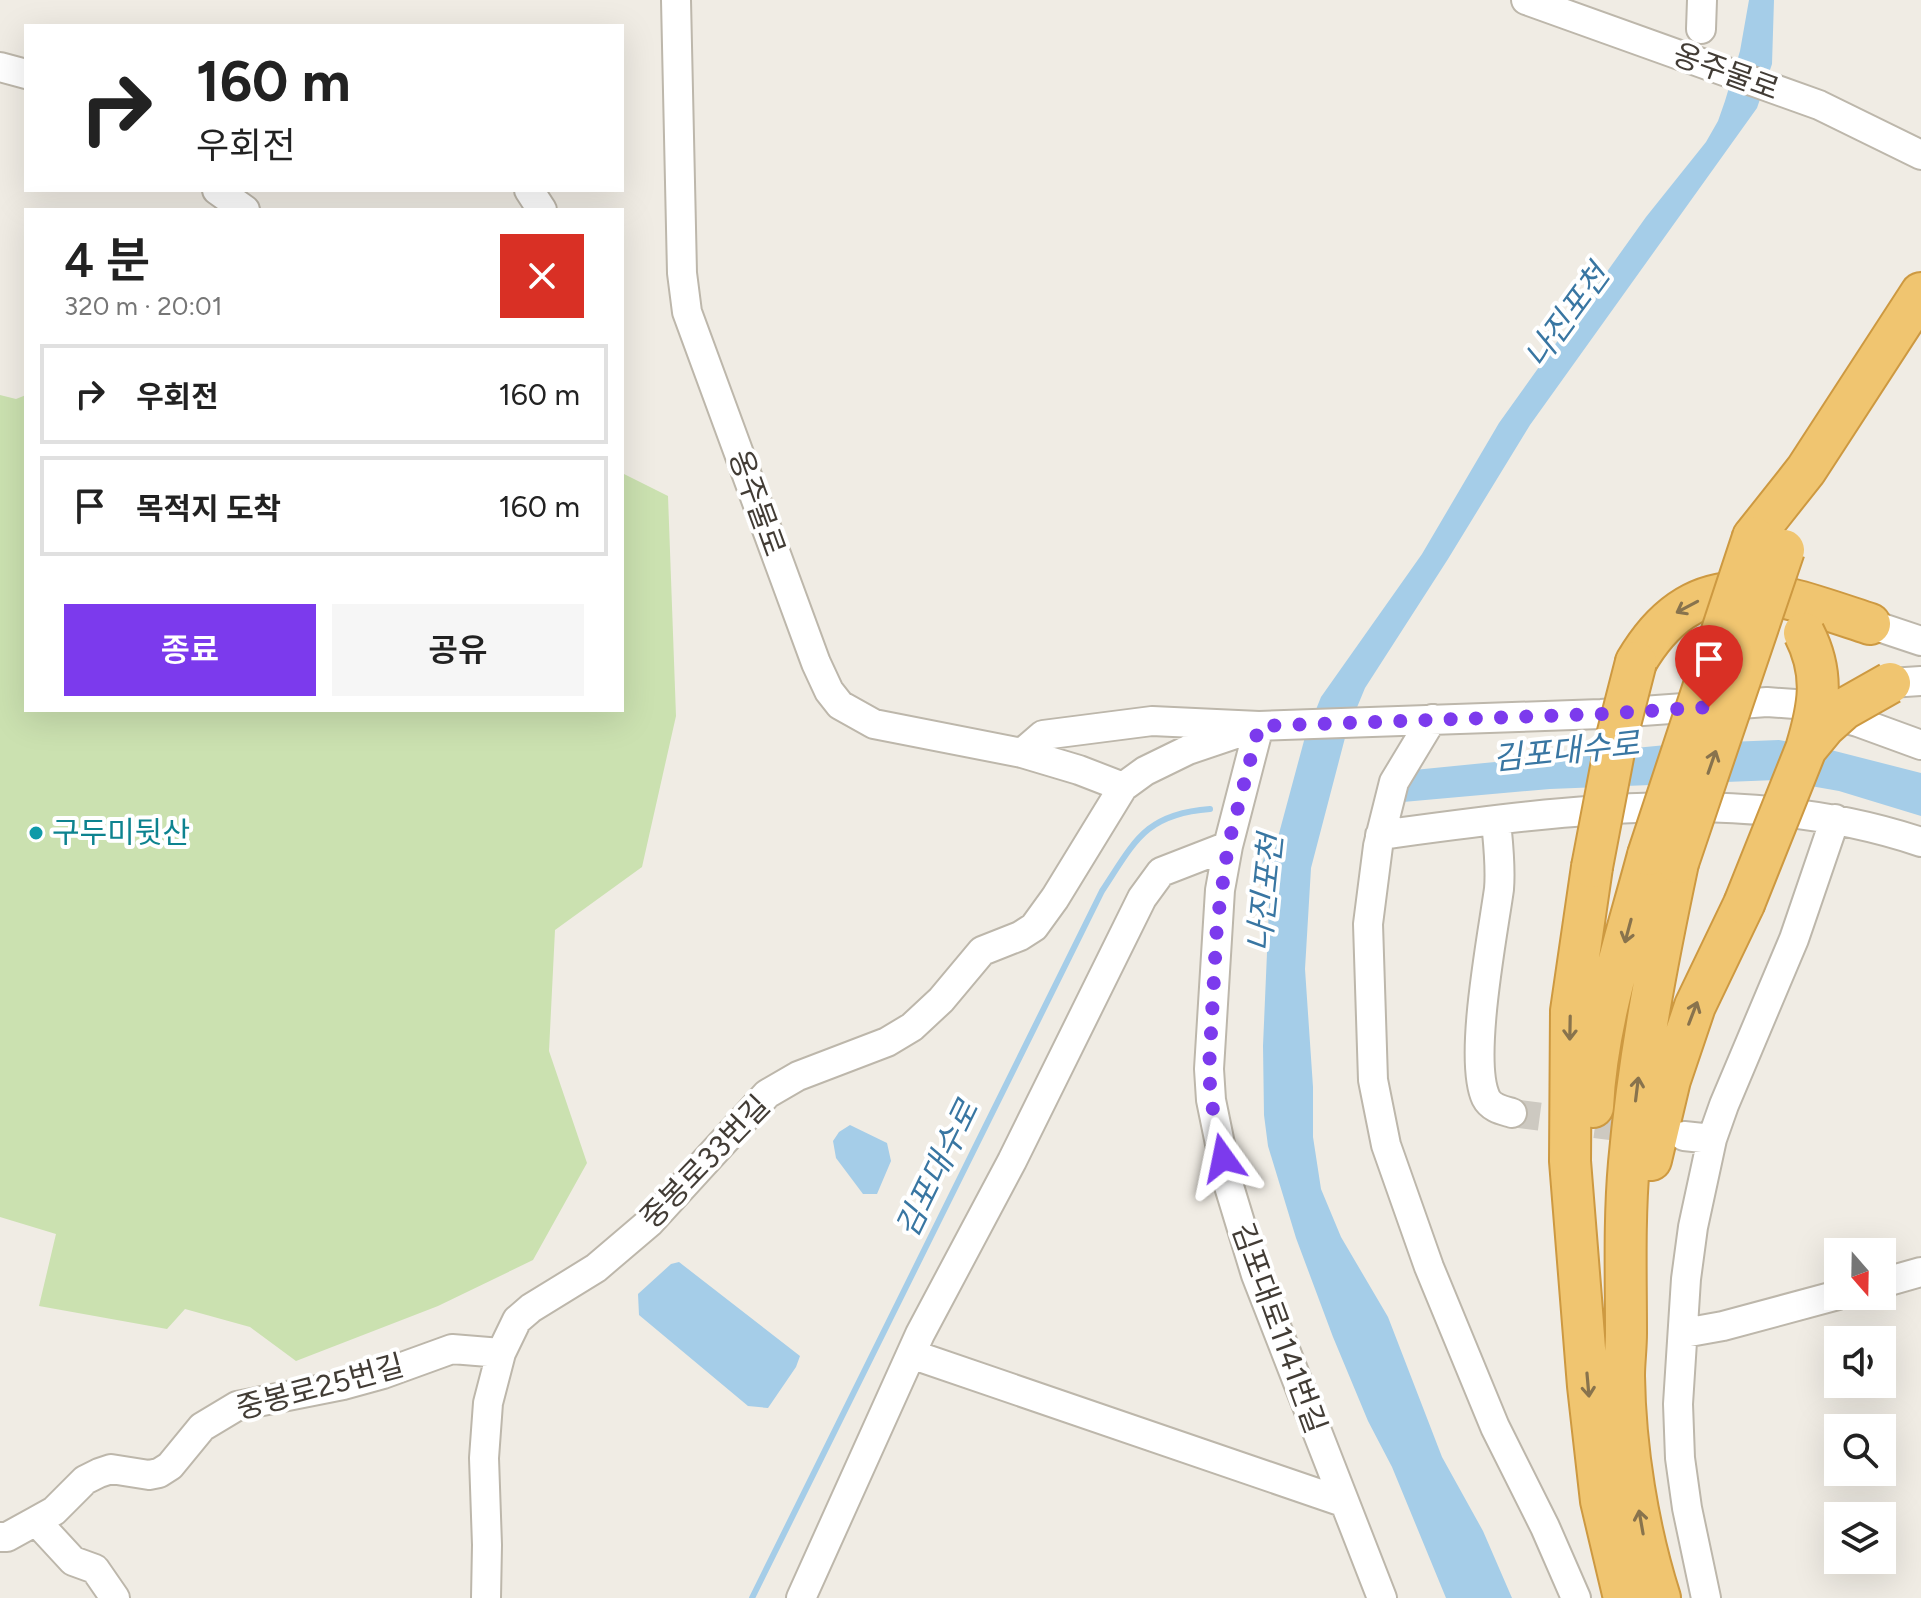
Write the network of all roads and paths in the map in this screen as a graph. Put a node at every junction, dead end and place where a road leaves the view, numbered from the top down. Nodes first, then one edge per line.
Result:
1 (676, 0) edge
2 (1526, 0) edge
3 (1702, 0) edge
4 (1701, 29) dead end
5 (0, 67) edge
6 (24, 73) edge
7 (1921, 155) edge
8 (220, 192) edge
9 (242, 208) edge
10 (1921, 293) edge
11 (1921, 323) edge
12 (1769, 544) junction
13 (1750, 591) junction
14 (1870, 624) joint
15 (1921, 641) edge
16 (1906, 682) edge
17 (1423, 720) junction
18 (1266, 725) junction
19 (1921, 745) edge
20 (1806, 749) junction
21 (1022, 753) junction
22 (1123, 787) junction
23 (1835, 819) junction
24 (1496, 821) junction
25 (1380, 835) junction
26 (1921, 842) edge
27 (1228, 846) junction
28 (1663, 859) junction
29 (1512, 1113) tunnel mouth
30 (1921, 1272) edge
31 (1896, 1279) edge
32 (1824, 1299) edge
33 (1583, 1307) junction
34 (1684, 1333) junction
35 (1626, 1335) junction
36 (501, 1353) junction
37 (911, 1354) junction
38 (1343, 1502) junction
39 (36, 1521) junction
40 (0, 1537) edge
41 (115, 1598) edge
42 (486, 1598) edge
43 (801, 1598) edge
44 (1382, 1598) edge
45 (1576, 1598) edge
46 (1624, 1598) edge
47 (1660, 1598) edge
48 (1706, 1598) edge

1 - 21 street, 옹주물로
2 - 7 street, 옹주물로
3 - 4 street
5 - 6 street
8 - 9 street
10 - 12 highway
11 - 12 highway
12 - 28 highway, bridge
13 - 14 highway
13 - 20 highway, bridge
13 -> 33 highway, bridge
14 - 15 street
16 - 20 highway, bridge
17 - 18 street
17 - 19 street
17 - 25 street
18 - 21 street
18 - 22 street
18 - 27 street, 김포대로1141번길
35 -> 20 highway, bridge
21 - 22 street, 옹주물로
22 - 36 street, 중봉로33번길
23 - 24 street
23 - 26 street
23 - 34 street
24 - 25 street
24 - 29 street
25 - 45 street
27 - 37 street
27 - 38 street, 김포대로1141번길
28 -> 33 highway
35 -> 28 highway
30 - 31 street
32 - 34 street
33 -> 46 highway
34 - 48 street
47 -> 35 highway
36 - 39 street, 중봉로25번길
36 - 42 street, 중봉로33번길
37 - 38 street
37 - 43 street
38 - 44 street, 김포대로1141번길
39 - 40 street, 중봉로25번길
39 - 41 street

